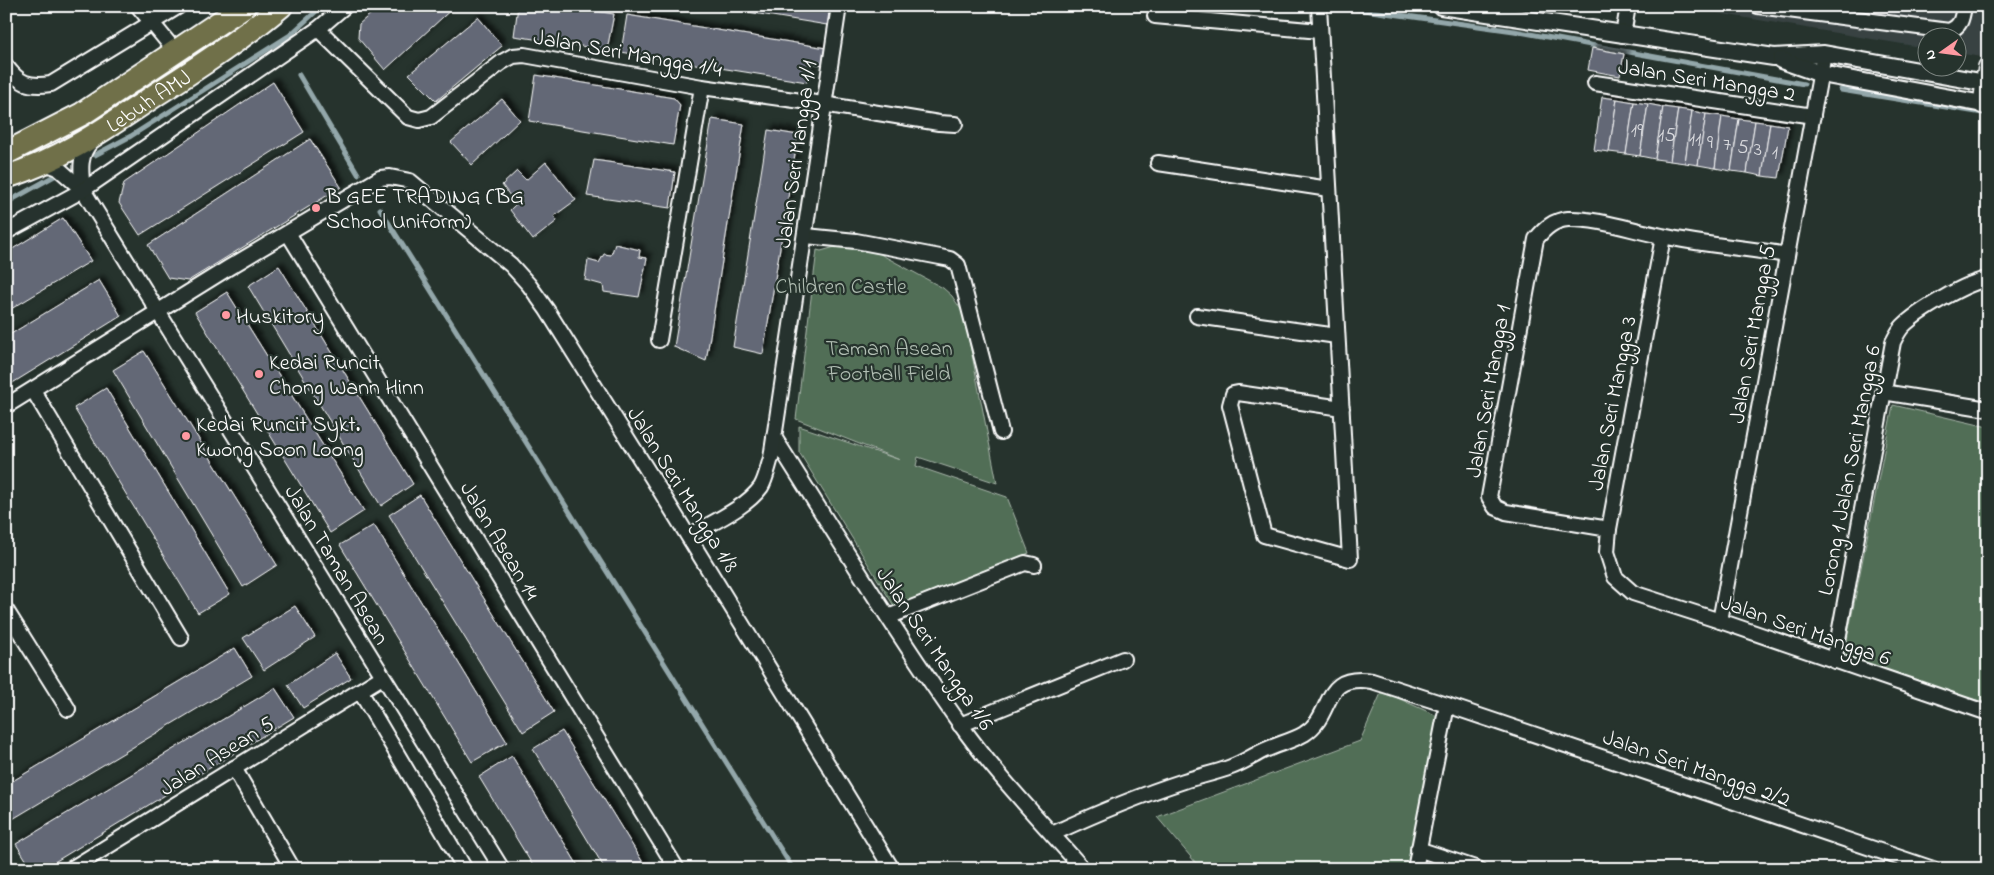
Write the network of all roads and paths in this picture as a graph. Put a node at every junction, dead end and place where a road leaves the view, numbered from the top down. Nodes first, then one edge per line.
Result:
1 (138, 6) edge
2 (179, 6) edge
3 (244, 6) edge
4 (282, 6) edge
5 (345, 6) edge
6 (839, 6) edge
7 (1441, 6) edge
8 (1628, 6) edge
9 (1758, 6) edge
10 (1964, 6) edge
11 (1319, 8) edge
12 (1155, 16) dead end
13 (151, 24) junction
14 (318, 29) junction
15 (1320, 31) junction
16 (1623, 36) junction
17 (176, 52) junction
18 (1824, 54) junction
19 (1774, 57) junction
20 (6, 66) edge
21 (1821, 74) junction
22 (1987, 78) edge
23 (1595, 83) dead end
24 (702, 87) junction
25 (823, 104) junction
26 (1985, 104) edge
27 (1813, 116) junction
28 (954, 124) dead end
29 (108, 127) junction
30 (6, 153) edge
31 (42, 162) junction
32 (1158, 163) dead end
33 (6, 176) edge
34 (1329, 189) junction
35 (83, 190) junction
36 (6, 232) edge
37 (288, 233) junction
38 (806, 236) junction
39 (1663, 237) junction
40 (1788, 255) junction
41 (1988, 279) edge
42 (157, 312) junction
43 (1196, 316) dead end
44 (1337, 336) junction
45 (659, 340) dead end
46 (33, 390) junction
47 (1884, 392) junction
48 (6, 406) edge
49 (1342, 408) junction
50 (1988, 409) edge
51 (1001, 432) dead end
52 (774, 437) junction
53 (1609, 529) junction
54 (689, 536) junction
55 (1034, 565) dead end
56 (1615, 577) joint
57 (6, 610) edge
58 (888, 617) junction
59 (1720, 621) junction
60 (181, 638) dead end
61 (1124, 659) dead end
62 (1834, 661) junction
63 (382, 676) junction
64 (360, 691) junction
65 (1447, 705) junction
66 (68, 709) dead end
67 (1988, 713) edge
68 (960, 725) junction
69 (234, 768) junction
70 (1052, 834) junction
71 (1418, 849) junction
72 (71, 869) edge
73 (293, 869) edge
74 (465, 869) edge
75 (502, 869) edge
76 (677, 869) edge
77 (892, 869) edge
78 (1082, 869) edge
79 (1415, 869) edge
80 (1478, 869) edge
81 (1934, 869) edge

1 - 13 street
2 - 13 street
3 - 17 highway, Lebuh AMJ
4 - 29 highway, Lebuh AMJ
5 - 14 street
6 - 25 street, Jalan Seri Mangga 1/1
7 - 16 street
8 - 16 street
9 - 10 street
11 - 15 street
12 - 15 street
13 - 17 street
13 - 20 street
14 - 24 street, Jalan Seri Mangga 1/4
14 - 35 street
15 - 34 street
16 - 19 street
17 - 30 highway, Lebuh AMJ
18 - 19 street
18 - 21 street, Jalan Seri Mangga 5
18 - 22 street
19 - 21 street
21 - 26 street
21 - 27 street, Jalan Seri Mangga 5
22 - 26 main road
23 - 27 street, Jalan Seri Mangga 2
24 - 25 street, Jalan Seri Mangga 1/4
24 - 45 street
25 - 28 street, Jalan Seri Mangga 1/4
25 - 38 street, Jalan Seri Mangga 1/1
27 - 40 street, Jalan Seri Mangga 5
29 - 31 highway, Lebuh AMJ
29 - 35 street, Jalan Taman Asean
31 - 33 highway, Lebuh AMJ
31 - 35 street
32 - 34 street
34 - 44 street
35 - 36 street
35 - 42 street, Jalan Taman Asean
37 - 42 street
37 - 54 street, Jalan Seri Mangga 1/8
37 - 76 street, Jalan Asean 14
38 - 51 street
38 - 52 street, Jalan Seri Mangga 1/1
39 - 40 street
39 - 53 street, Jalan Seri Mangga 3
39 - 53 street, Jalan Seri Mangga 1
40 - 59 street, Jalan Seri Mangga 5
41 - 47 street, Lorong 1 Jalan Seri Mangga 6
42 - 46 street
42 - 63 street, Jalan Taman Asean
43 - 44 street
44 - 49 street
46 - 48 street
46 - 60 street
47 - 50 street
47 - 62 street, Lorong 1 Jalan Seri Mangga 6
49 - 49 street
52 - 54 street, Jalan Seri Mangga 1/1
52 - 58 street, Jalan Seri Mangga 1/6
53 - 56 street, Jalan Seri Mangga 3
54 - 77 street, Jalan Seri Mangga 1/8
55 - 58 street
56 - 59 street, Jalan Seri Mangga 6
57 - 66 street
58 - 68 street, Jalan Seri Mangga 1/6
59 - 62 street, Jalan Seri Mangga 6
61 - 68 street
62 - 67 street, Jalan Seri Mangga 6
63 - 64 street, Jalan Asean 5
63 - 75 street, Jalan Taman Asean
64 - 69 street, Jalan Asean 5
64 - 74 street
65 - 70 street, Jalan Seri Mangga 2/2
65 - 71 street
65 - 81 street, Jalan Seri Mangga 2/2
68 - 70 street, Jalan Seri Mangga 1/6
69 - 72 street, Jalan Asean 5
69 - 73 street
70 - 78 street, Jalan Seri Mangga 1/6
71 - 79 street
71 - 80 street

